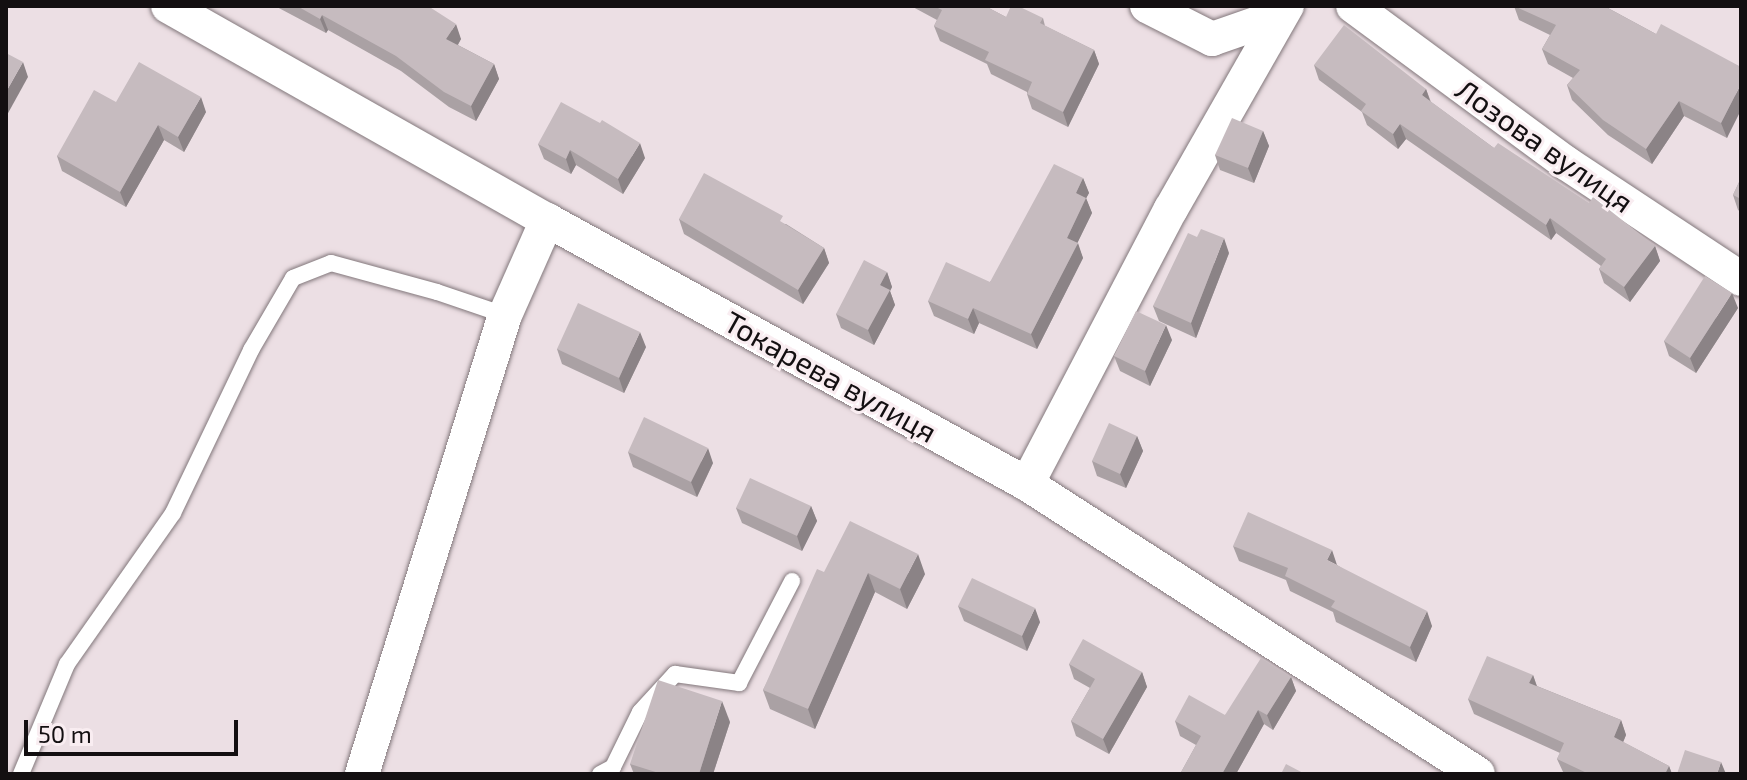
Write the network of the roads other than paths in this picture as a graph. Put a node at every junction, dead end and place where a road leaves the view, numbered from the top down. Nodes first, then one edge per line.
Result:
1 (168, 6) edge
2 (1147, 6) edge
3 (1353, 6) edge
4 (1282, 11) edge
5 (547, 220) junction
6 (1741, 279) edge
7 (505, 315) junction
8 (1027, 484) junction
9 (792, 581) dead end
10 (21, 774) edge
11 (362, 774) edge
12 (600, 774) edge
13 (1478, 774) edge

1 - 5 street, Токарева вулиця
2 - 4 street
3 - 6 street, Лозова вулиця
4 - 8 street
5 - 7 street
5 - 8 street, Токарева вулиця
7 - 10 lane
7 - 11 street
8 - 13 street, Токарева вулиця
9 - 12 lane

